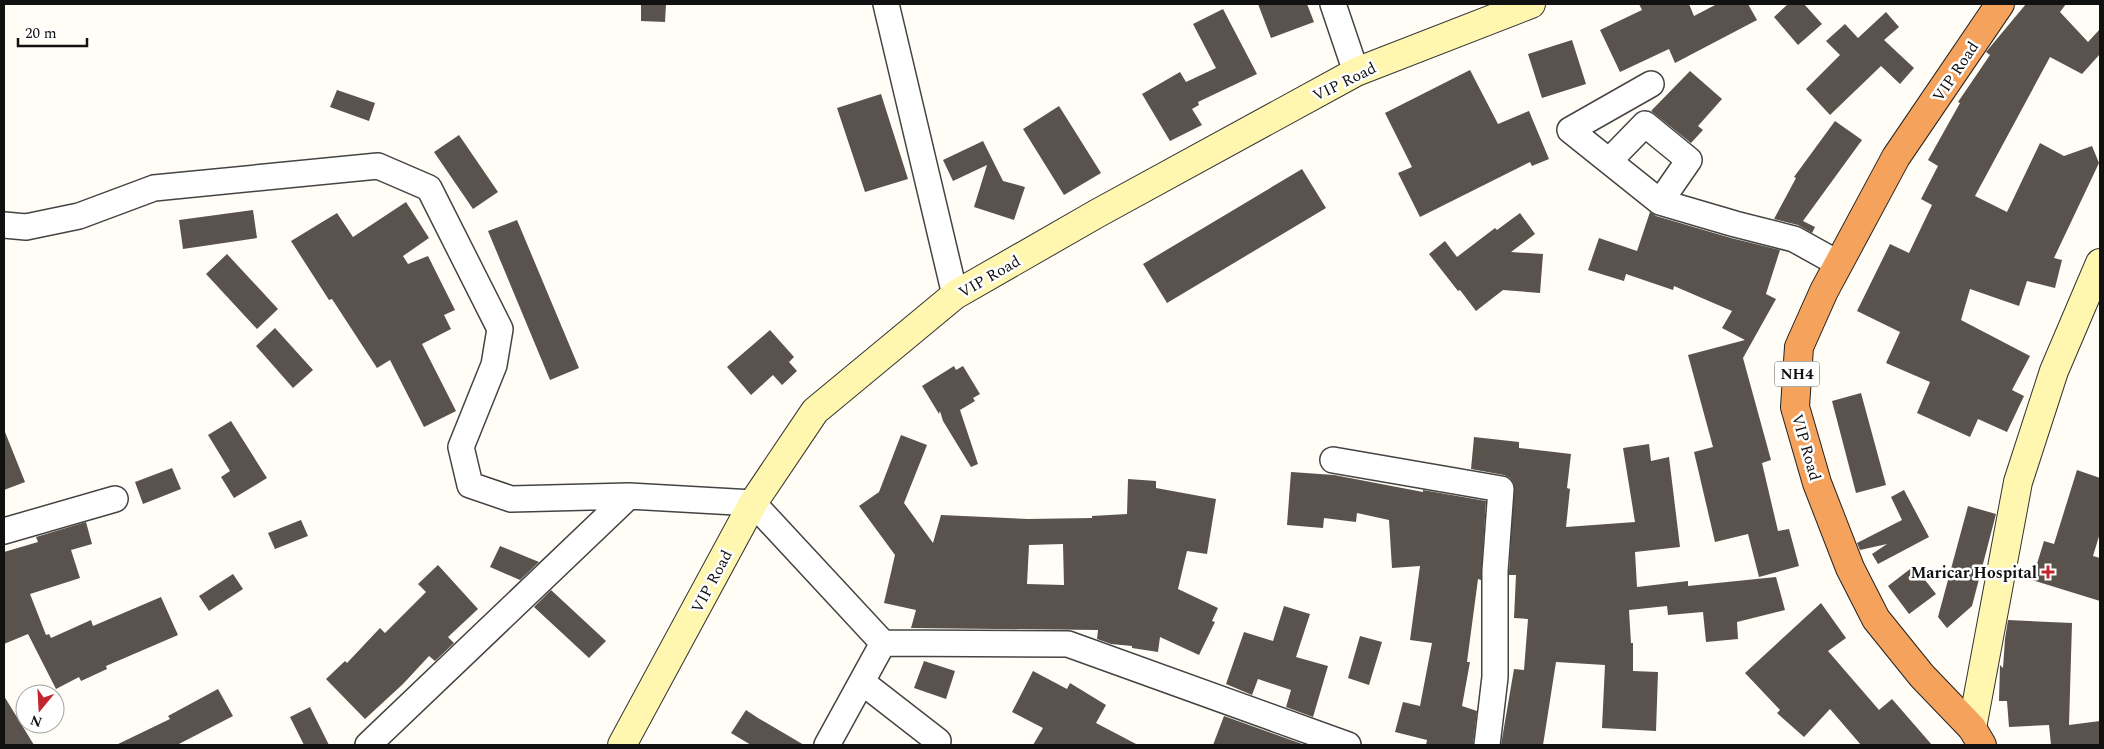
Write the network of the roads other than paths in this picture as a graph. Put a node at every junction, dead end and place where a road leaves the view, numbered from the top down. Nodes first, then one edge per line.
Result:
1 (886, 4) edge
2 (1333, 4) edge
3 (1531, 4) edge
4 (2000, 4) edge
5 (1356, 72) junction
6 (1651, 84) dead end
7 (1609, 161) junction
8 (1660, 202) junction
9 (4, 225) edge
10 (2100, 263) edge
11 (1839, 264) junction
12 (955, 295) junction
13 (1333, 460) dead end
14 (629, 496) junction
15 (115, 499) dead end
16 (753, 503) junction
17 (4, 531) edge
18 (884, 643) junction
19 (862, 682) junction
20 (1977, 737) edge
21 (938, 740) dead end
22 (368, 745) edge
23 (622, 745) edge
24 (827, 745) edge
25 (1348, 745) edge
26 (1487, 745) edge

1 - 12 street
2 - 5 street
3 - 5 main road, VIP Road
4 - 11 highway, VIP Road / NH4
5 - 12 main road, VIP Road
6 - 7 street
7 - 8 street
7 - 8 street
8 - 11 street
9 - 14 street
10 - 20 main road
11 - 20 highway, VIP Road / NH4
12 - 16 main road, VIP Road
13 - 26 street
14 - 16 street
14 - 22 street
15 - 17 street
16 - 18 street
16 - 23 main road, VIP Road
18 - 19 street
18 - 25 street
19 - 21 street
19 - 24 street

